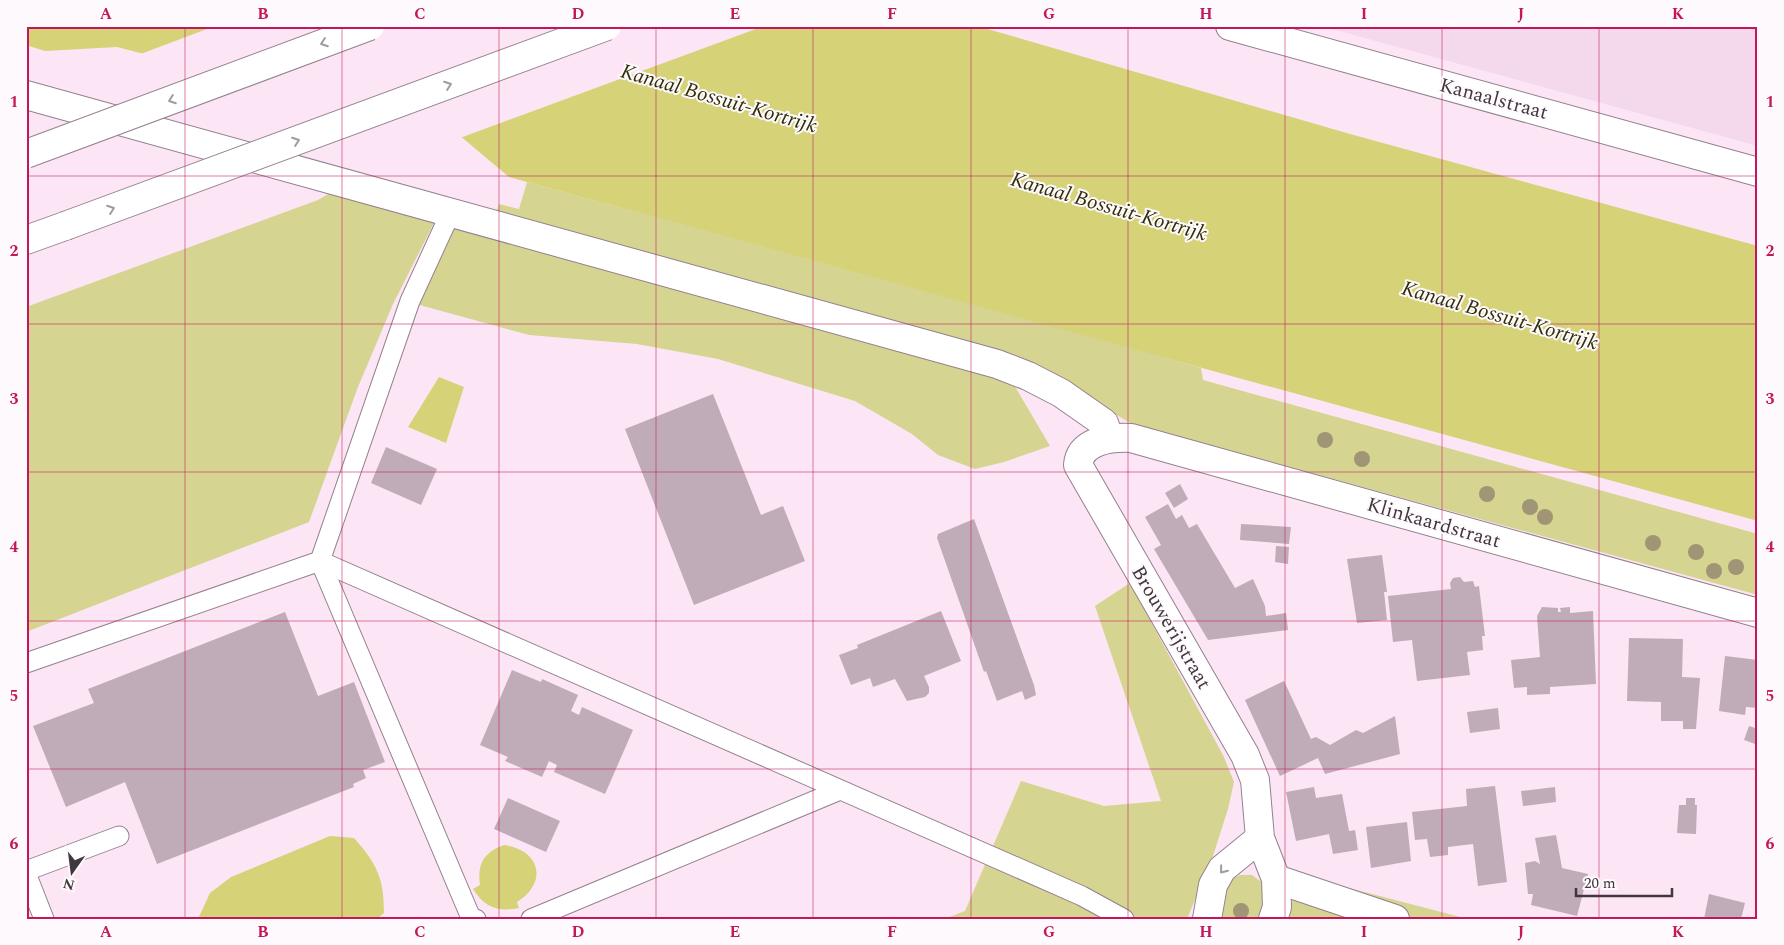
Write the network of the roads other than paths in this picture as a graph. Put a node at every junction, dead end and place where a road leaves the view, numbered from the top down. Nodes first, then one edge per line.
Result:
1 (370, 26) edge
2 (607, 26) edge
3 (1230, 26) edge
4 (26, 96) edge
5 (26, 154) edge
6 (1758, 172) edge
7 (450, 214) junction
8 (26, 240) edge
9 (1109, 438) junction
10 (320, 561) junction
11 (1758, 613) edge
12 (26, 663) edge
13 (840, 790) junction
14 (119, 836) dead end
15 (1260, 838) junction
16 (26, 872) edge
17 (1276, 879) junction
18 (44, 919) edge
19 (476, 919) edge
20 (531, 919) edge
21 (1124, 919) edge
22 (1207, 919) edge
23 (1273, 919) edge
24 (1395, 919) edge

1 -> 5 main road, bridge
8 -> 2 main road, bridge
3 - 6 main road, Kanaalstraat
4 - 7 main road
7 - 9 main road
7 - 10 lane
9 - 11 main road, Klinkaardstraat
9 - 15 main road, Brouwerijstraat
10 - 12 lane
10 - 13 lane
10 - 19 lane
13 - 20 lane
13 - 21 lane
14 - 16 lane
15 - 17 main road, Brouwerijstraat
15 -> 22 main road
16 - 18 lane
17 - 23 main road, Brouwerijstraat
17 - 24 main road

